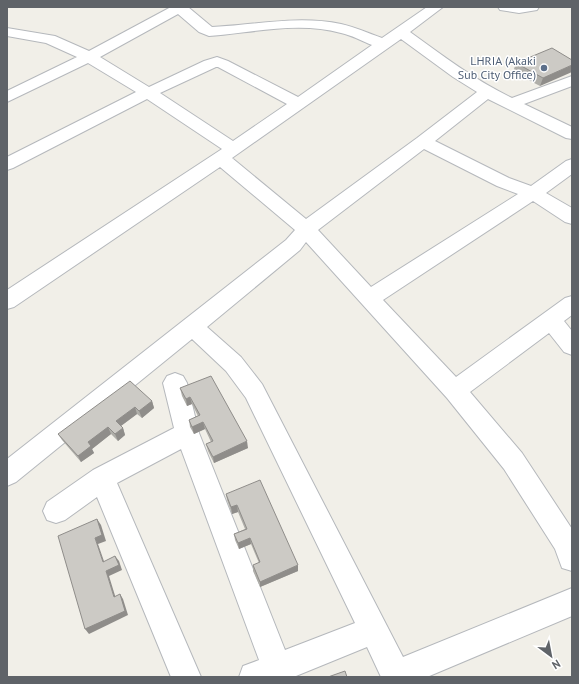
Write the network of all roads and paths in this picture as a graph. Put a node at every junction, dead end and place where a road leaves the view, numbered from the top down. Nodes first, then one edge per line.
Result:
1 (436, 7) edge
2 (505, 7) edge
3 (532, 7) edge
4 (180, 8) edge
5 (7, 32) edge
6 (401, 32) junction
7 (383, 44) junction
8 (89, 57) junction
9 (572, 80) edge
10 (487, 92) junction
11 (148, 93) junction
12 (7, 97) edge
13 (298, 102) junction
14 (510, 104) junction
15 (572, 134) edge
16 (423, 142) junction
17 (226, 153) junction
18 (7, 164) edge
19 (572, 165) edge
20 (533, 193) junction
21 (572, 217) edge
22 (306, 229) junction
23 (369, 299) junction
24 (7, 301) edge
25 (572, 304) edge
26 (551, 321) junction
27 (192, 327) junction
28 (572, 346) edge
29 (175, 383) dead end
30 (455, 391) junction
31 (187, 433) junction
32 (7, 474) edge
33 (102, 478) junction
34 (56, 511) dead end
35 (572, 558) edge
36 (572, 602) edge
37 (374, 630) junction
38 (271, 674) edge
39 (396, 676) edge
40 (186, 677) edge

1 - 6 street
2 - 3 street
4 - 7 street
4 - 8 street
5 - 8 street
6 - 7 street
6 - 10 street
7 - 13 street
8 - 11 street
8 - 12 street
9 - 14 street
10 - 14 street
10 - 16 street
11 - 13 street
11 - 17 street
11 - 18 street
13 - 17 street
14 - 15 street
16 - 20 street
16 - 22 street
17 - 22 street
17 - 24 street
19 - 20 street
20 - 21 street
20 - 23 street
22 - 23 street
22 - 27 street
23 - 30 street
25 - 26 street
26 - 28 street
26 - 30 street
27 - 32 street
27 - 37 street
29 - 31 street
30 - 35 street
31 - 33 street
31 - 38 street
33 - 34 street
33 - 40 street
36 - 39 street
37 - 38 street
37 - 39 street

